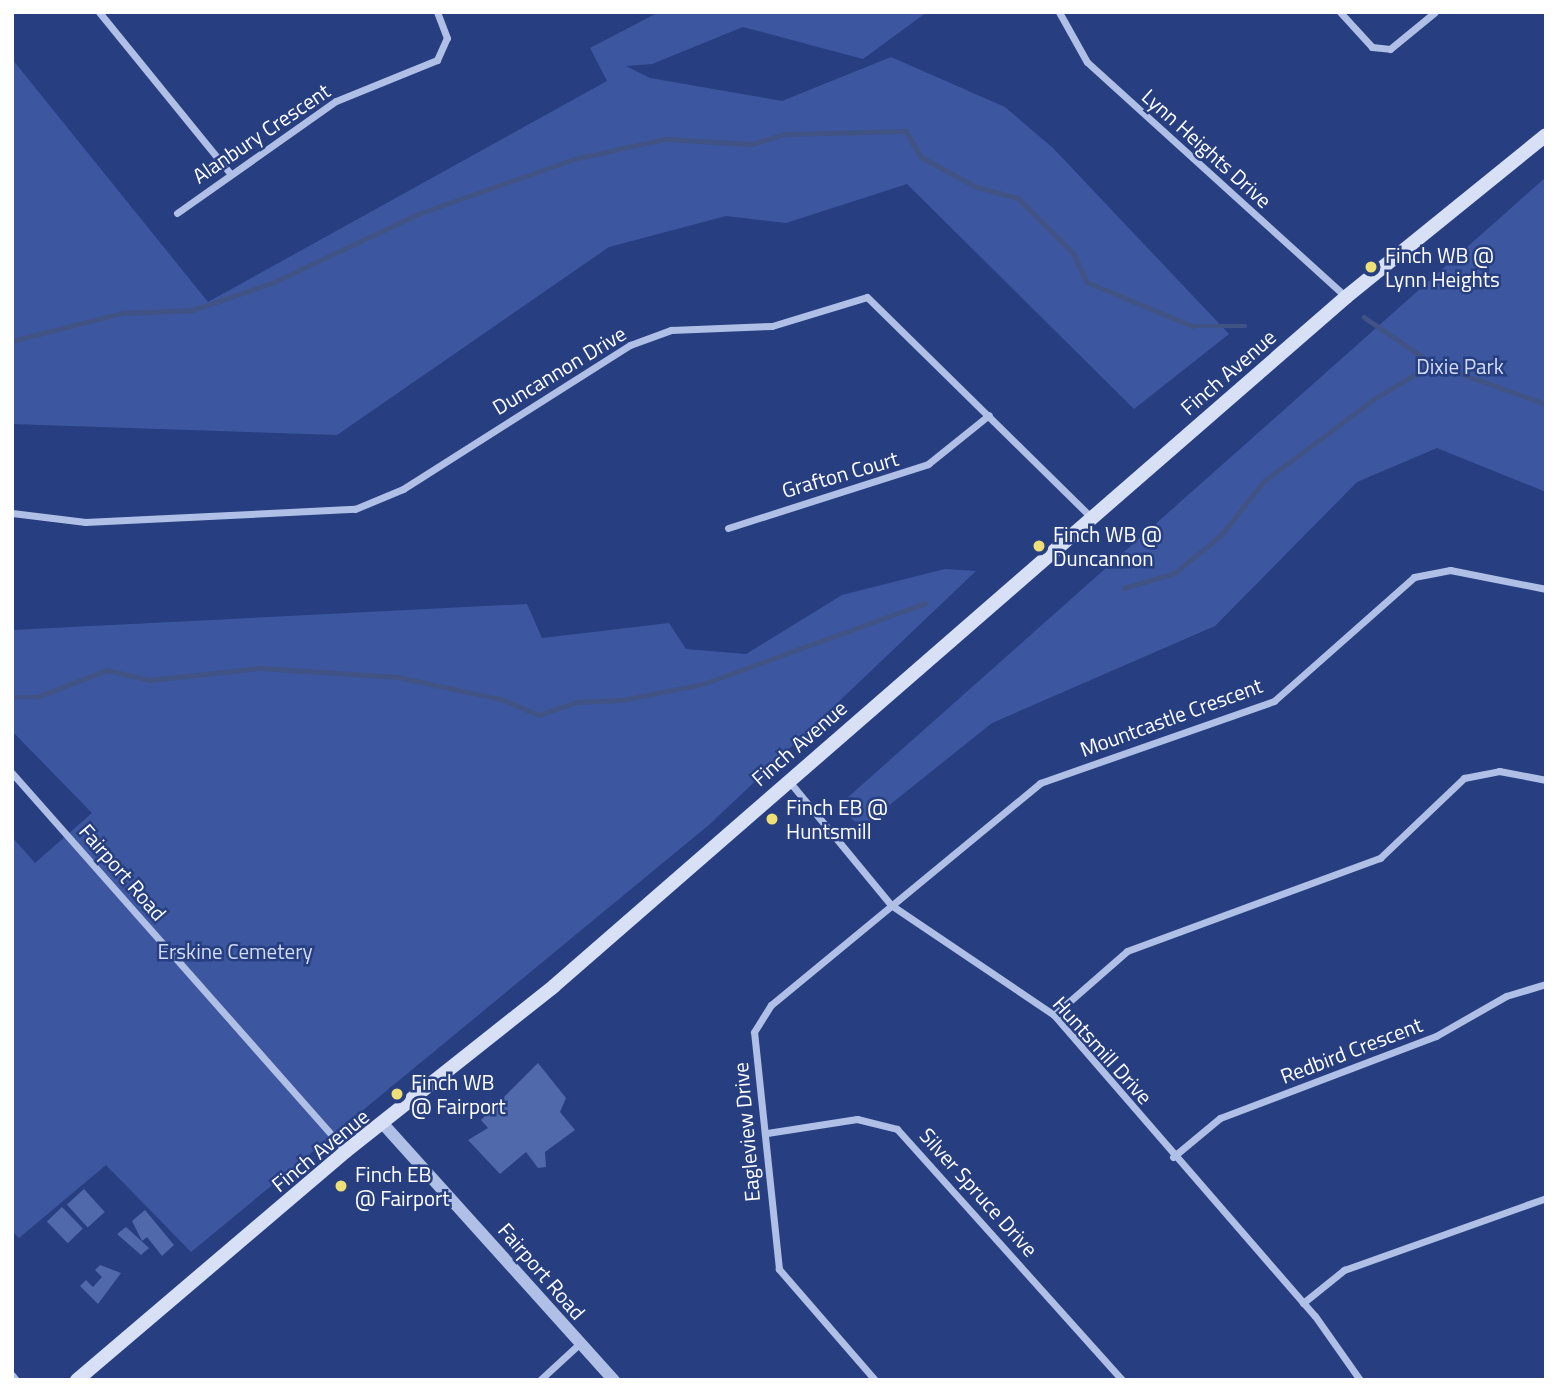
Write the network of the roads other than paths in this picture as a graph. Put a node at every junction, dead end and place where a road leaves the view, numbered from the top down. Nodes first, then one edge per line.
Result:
1 (99, 12) edge
2 (436, 12) edge
3 (1059, 12) edge
4 (1340, 12) edge
5 (1435, 12) edge
6 (1546, 135) edge
7 (228, 172) junction
8 (177, 213) dead end
9 (1346, 297) junction
10 (989, 415) junction
11 (12, 513) edge
12 (1092, 518) junction
13 (728, 528) dead end
14 (1546, 589) edge
15 (12, 773) edge
16 (788, 779) junction
17 (1546, 780) edge
18 (891, 905) junction
19 (1546, 984) edge
20 (1054, 1015) junction
21 (385, 1126) junction
22 (767, 1133) junction
23 (346, 1151) junction
24 (1173, 1157) junction
25 (1546, 1198) edge
26 (1303, 1303) junction
27 (579, 1343) junction
28 (12, 1375) edge
29 (16, 1380) edge
30 (77, 1380) edge
31 (540, 1380) edge
32 (614, 1380) edge
33 (875, 1380) edge
34 (1122, 1380) edge
35 (1360, 1380) edge

1 - 7 street
2 - 7 street, Alanbury Crescent
3 - 9 street, Lynn Heights Drive
4 - 5 street
6 - 9 main road, Finch Avenue
7 - 8 street, Alanbury Crescent
9 - 12 main road, Finch Avenue
10 - 11 street, Duncannon Drive
10 - 12 street, Duncannon Drive
10 - 13 street, Grafton Court
12 - 16 main road, Finch Avenue
14 - 18 street, Mountcastle Crescent
15 - 23 street, Fairport Road
16 - 18 street, Huntsmill Drive
16 - 21 main road, Finch Avenue
17 - 20 street
18 - 20 street, Huntsmill Drive
18 - 22 street, Eagleview Drive
19 - 24 street, Redbird Crescent
20 - 24 street, Huntsmill Drive
21 - 23 main road, Finch Avenue
21 - 27 street, Fairport Road
22 - 33 street, Eagleview Drive
22 - 34 street, Silver Spruce Drive
23 - 30 main road, Finch Avenue
24 - 26 street, Huntsmill Drive
25 - 26 street
26 - 35 street, Huntsmill Drive
27 - 31 street
27 - 32 street, Fairport Road
28 - 29 street

